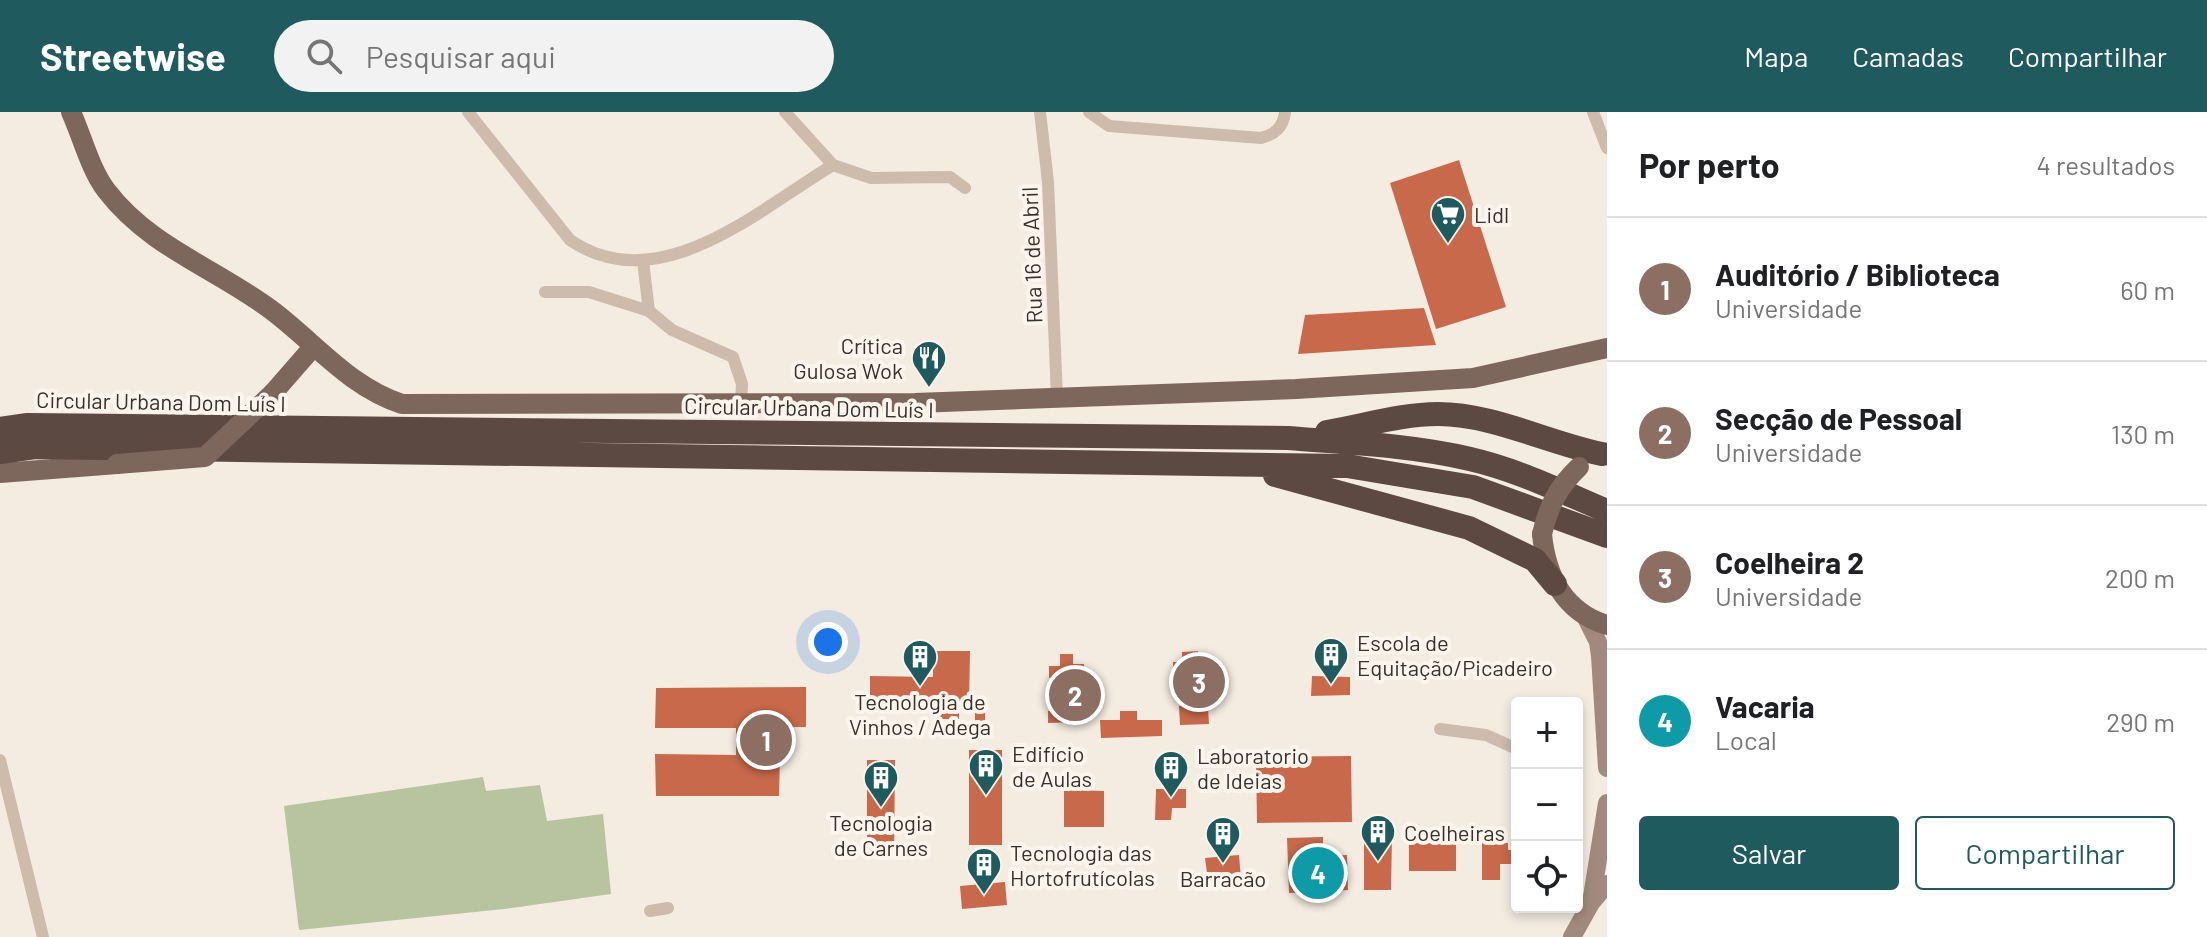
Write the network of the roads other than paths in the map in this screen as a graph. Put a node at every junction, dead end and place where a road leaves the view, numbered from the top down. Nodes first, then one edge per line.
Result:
1 (71, 112) edge
2 (468, 112) edge
3 (785, 112) edge
4 (1040, 112) edge
5 (1089, 112) edge
6 (1285, 112) edge
7 (1593, 112) edge
8 (1607, 148) edge
9 (833, 165) junction
10 (965, 188) dead end
11 (643, 261) junction
12 (545, 292) dead end
13 (649, 311) junction
14 (314, 346) junction
15 (1607, 348) edge
16 (1057, 397) junction
17 (741, 402) junction
18 (0, 429) edge
19 (1288, 438) junction
20 (0, 452) edge
21 (1604, 454) edge
22 (1223, 465) junction
23 (0, 473) edge
24 (1607, 511) edge
25 (1607, 536) edge
26 (1555, 584) junction
27 (1584, 614) junction
28 (1607, 625) edge
29 (1440, 729) dead end
30 (1511, 746) edge
31 (1606, 754) edge
32 (0, 760) edge
33 (1607, 768) edge
34 (1607, 803) edge
35 (7, 816) edge
36 (1607, 884) edge
37 (1591, 903) junction
38 (668, 908) dead end
39 (650, 911) dead end
40 (43, 937) edge
41 (1572, 937) edge

1 - 14 main road
2 - 11 street
3 - 9 street
4 - 16 street, Rua 16 de Abril
5 - 6 street
7 - 8 street
9 - 10 street
9 - 11 street
11 - 13 street
12 - 13 street
13 - 17 street
14 - 17 main road
14 - 23 main road, bridge
15 - 16 main road
16 - 17 main road
18 - 19 highway, Circular Urbana Dom Luís I
19 - 21 highway
19 - 24 highway, Circular Urbana Dom Luís I
20 - 22 highway
21 - 26 main road, bridge
22 - 25 highway
22 - 26 highway
26 - 27 main road
27 - 28 main road
27 - 31 street
29 - 30 street
31 - 33 street
32 - 35 street
34 - 37 street
35 - 40 street
36 - 37 street
37 - 41 street
38 - 39 street

